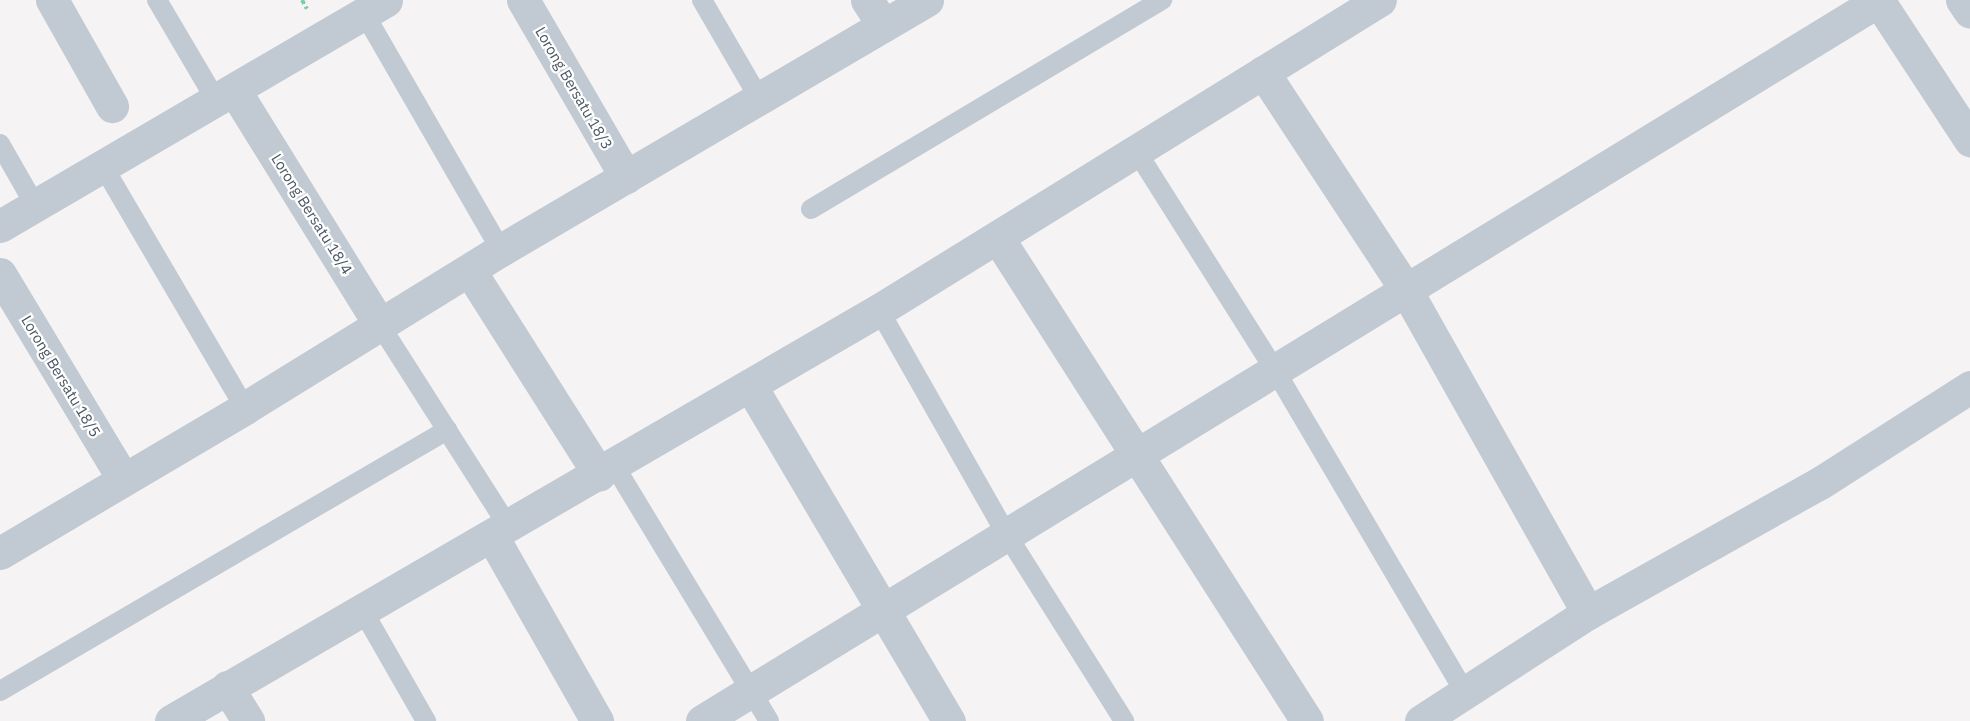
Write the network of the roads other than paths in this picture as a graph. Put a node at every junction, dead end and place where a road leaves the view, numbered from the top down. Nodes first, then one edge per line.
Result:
1 (52, 0) edge
2 (157, 0) edge
3 (523, 0) edge
4 (702, 0) edge
5 (927, 0) edge
6 (1162, 0) edge
7 (1380, 0) edge
8 (1878, 0) edge
9 (1962, 0) edge
10 (375, 6) edge
11 (1970, 12) edge
12 (875, 13) edge
13 (1263, 72) junction
14 (759, 98) junction
15 (229, 102) junction
16 (112, 106) dead end
17 (1970, 140) edge
18 (0, 144) edge
19 (1137, 152) junction
20 (103, 166) junction
21 (626, 177) junction
22 (35, 205) junction
23 (811, 209) dead end
24 (0, 226) edge
25 (998, 238) junction
26 (501, 250) junction
27 (470, 271) junction
28 (0, 274) edge
29 (1406, 290) junction
30 (879, 310) junction
31 (380, 325) junction
32 (1275, 370) junction
33 (750, 385) junction
34 (1970, 387) edge
35 (246, 408) junction
36 (447, 430) junction
37 (1139, 453) junction
38 (606, 470) junction
39 (123, 479) junction
40 (500, 531) junction
41 (1007, 534) junction
42 (0, 553) edge
43 (363, 610) junction
44 (883, 610) junction
45 (1588, 613) junction
46 (227, 687) junction
47 (0, 691) edge
48 (750, 692) junction
49 (1465, 693) junction
50 (171, 721) edge
51 (248, 721) edge
52 (426, 721) edge
53 (597, 721) edge
54 (702, 721) edge
55 (768, 721) edge
56 (948, 721) edge
57 (1124, 721) edge
58 (1307, 721) edge
59 (1421, 721) edge

1 - 16 street
2 - 15 lane
3 - 21 street, Lorong Bersatu 18/3
4 - 14 lane
5 - 12 street
6 - 23 lane
7 - 13 street
8 - 17 street
8 - 29 street
9 - 11 street
10 - 15 street
10 - 26 lane
12 - 14 street
13 - 19 street
13 - 29 street
14 - 21 street
15 - 20 street
15 - 31 street, Lorong Bersatu 18/4
18 - 22 lane
19 - 25 street
19 - 32 lane
20 - 22 street
20 - 35 lane
21 - 26 street
22 - 24 street
25 - 30 street
25 - 37 street
26 - 27 street
27 - 31 street
27 - 38 street
28 - 39 street, Lorong Bersatu 18/5
29 - 32 street
29 - 45 street
30 - 33 street
30 - 41 lane
31 - 35 street
31 - 36 lane
32 - 37 street
32 - 49 lane
33 - 38 street
33 - 44 street
34 - 45 street
35 - 39 street
36 - 40 lane
36 - 47 lane
37 - 41 street
37 - 58 street
38 - 40 street
38 - 48 lane
39 - 42 street
40 - 43 street
40 - 53 street
41 - 44 street
41 - 57 lane
43 - 46 street
43 - 52 lane
44 - 48 street
44 - 56 street
45 - 49 street
46 - 50 street
46 - 51 street
48 - 54 street
48 - 55 lane
49 - 59 street

